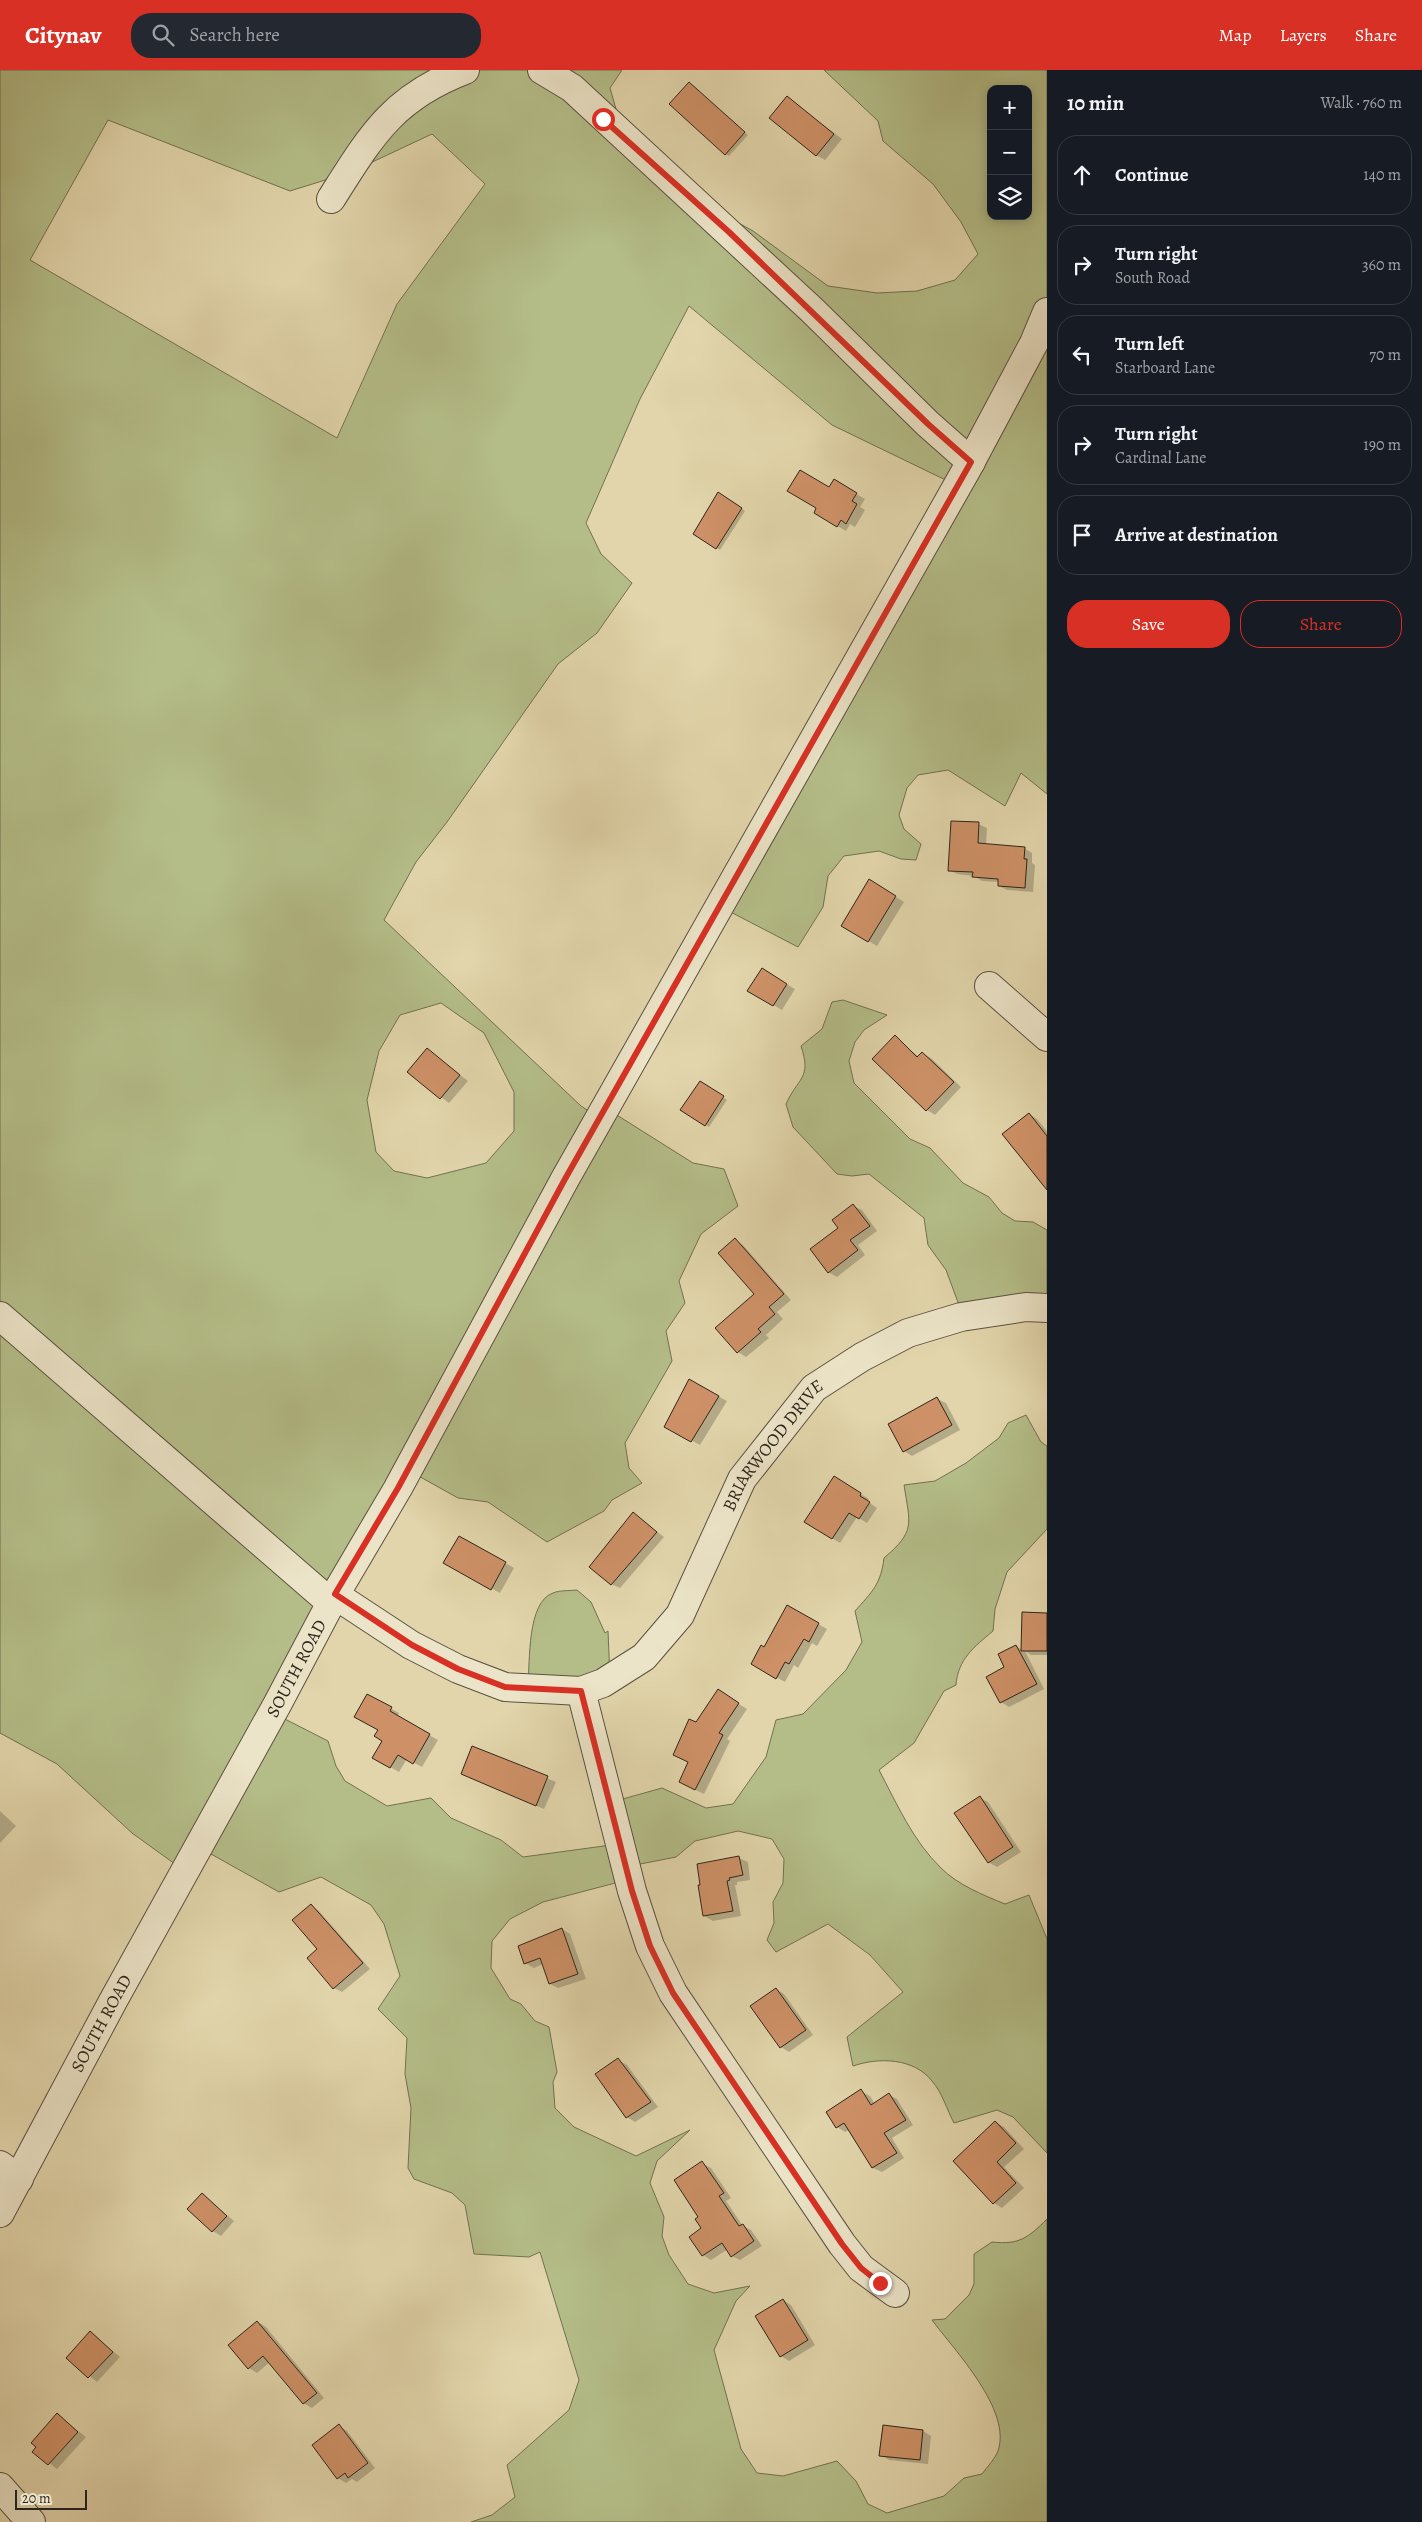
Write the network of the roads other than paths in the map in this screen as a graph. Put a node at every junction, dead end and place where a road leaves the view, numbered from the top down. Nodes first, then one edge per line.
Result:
1 (465, 70) edge
2 (542, 70) edge
3 (331, 199) dead end
4 (1047, 312) edge
5 (1040, 349) edge
6 (971, 462) junction
7 (988, 986) dead end
8 (1047, 1037) edge
9 (1047, 1308) edge
10 (0, 1316) edge
11 (333, 1599) junction
12 (581, 1691) junction
13 (10, 2172) edge
14 (0, 2213) edge
15 (895, 2293) dead end
16 (0, 2487) edge
17 (31, 2522) edge

1 - 3 street
2 - 6 street
4 - 5 street, SOUTH ROAD
5 - 6 street, SOUTH ROAD
6 - 11 street, SOUTH ROAD
7 - 8 street
9 - 12 street, BRIARWOOD DRIVE
10 - 11 street
11 - 12 street
11 - 13 street, SOUTH ROAD
12 - 15 street
13 - 14 street, SOUTH ROAD
16 - 17 street

